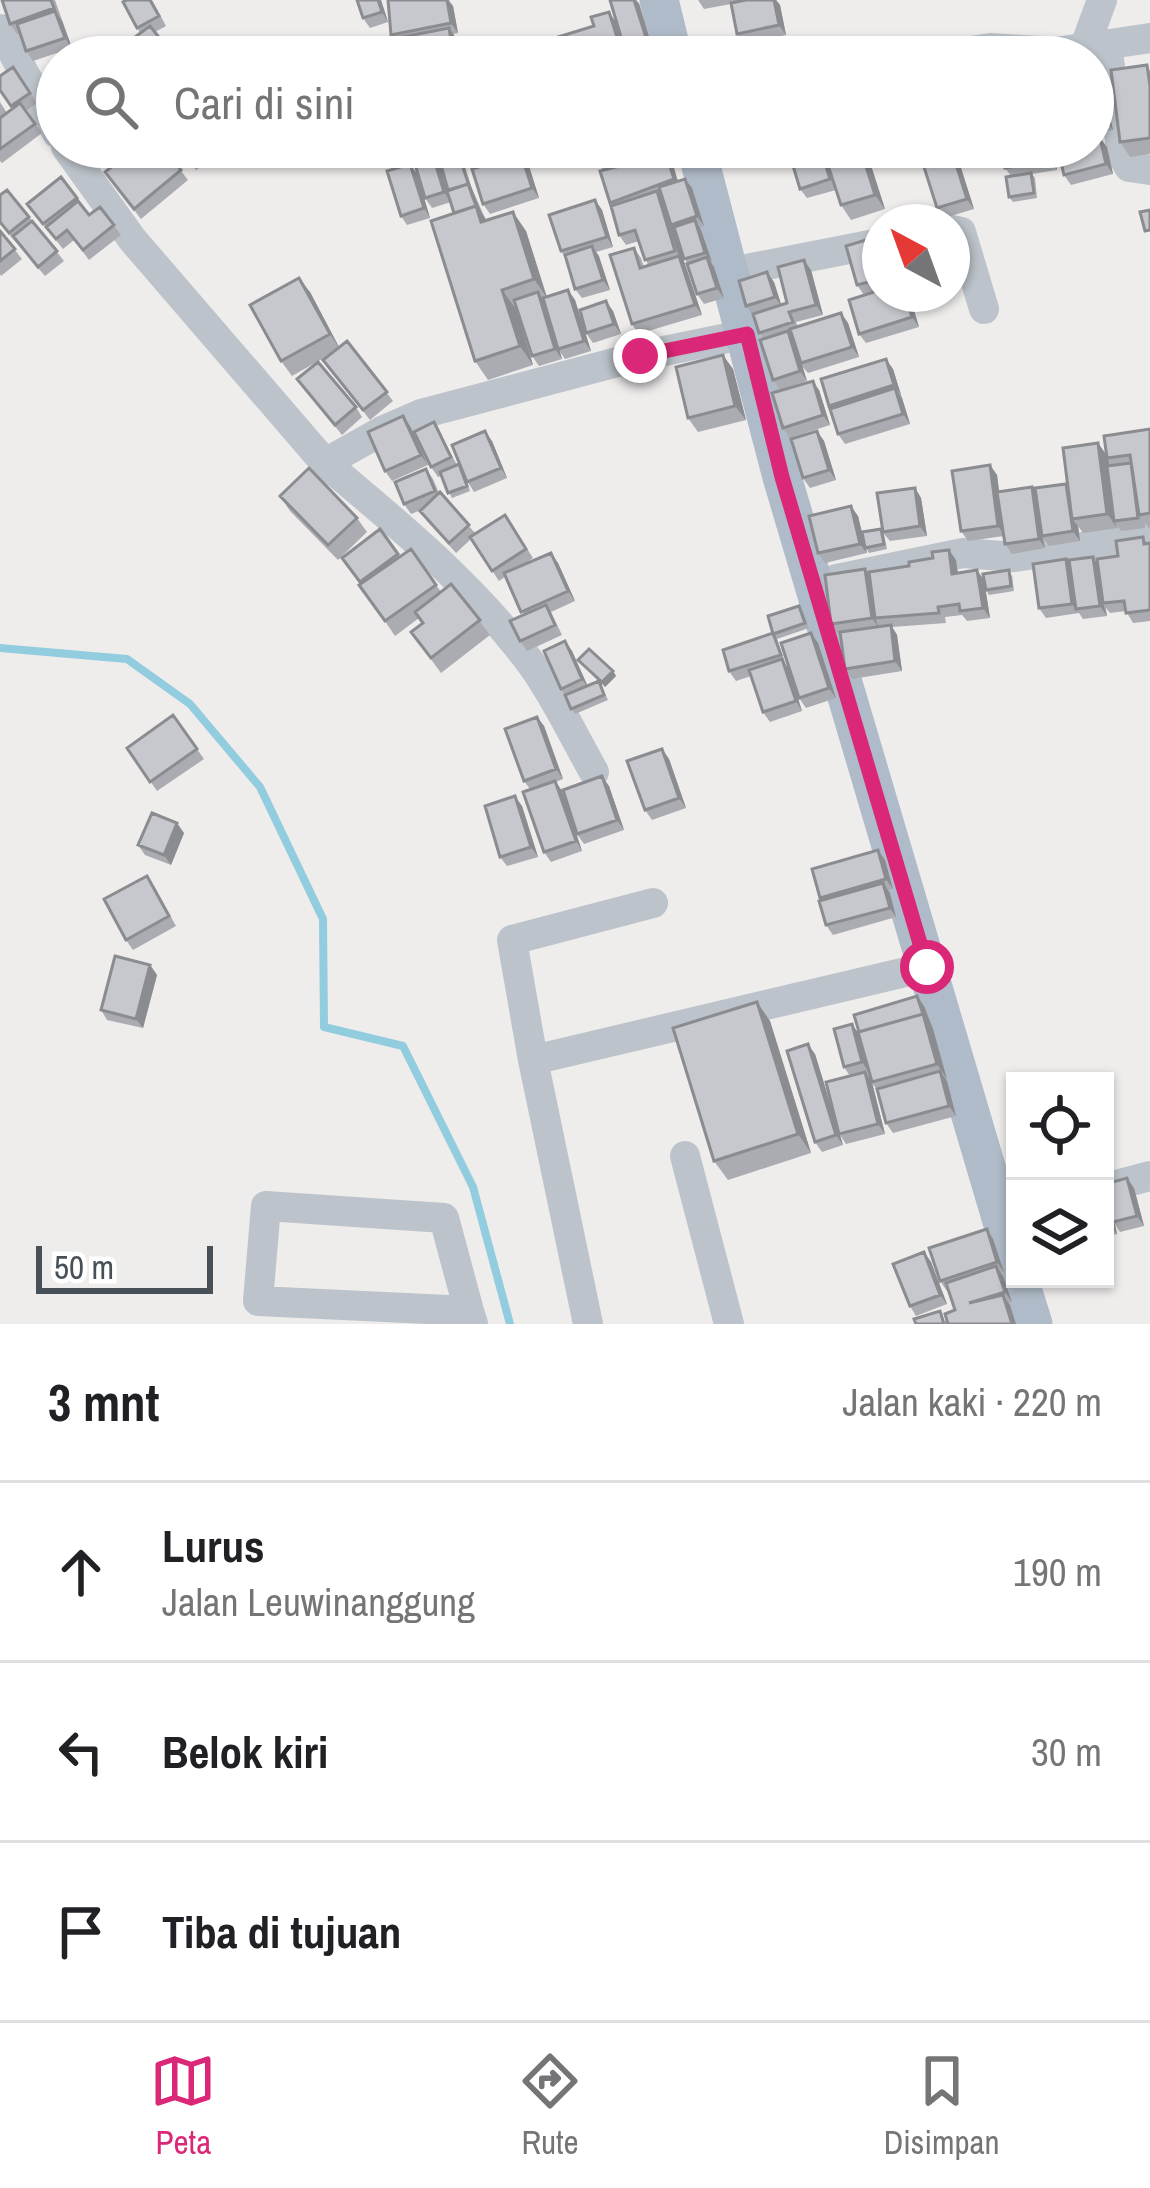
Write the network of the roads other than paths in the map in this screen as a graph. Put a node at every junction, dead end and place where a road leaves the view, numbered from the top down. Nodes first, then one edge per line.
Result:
1 (659, 0) edge
2 (1102, 0) edge
3 (0, 29) edge
4 (668, 36) edge
5 (1079, 36) edge
6 (1150, 38) edge
7 (1114, 44) edge
8 (36, 95) edge
9 (1114, 139) edge
10 (81, 168) edge
11 (703, 168) edge
12 (1150, 170) edge
13 (862, 247) edge
14 (970, 262) edge
15 (731, 272) junction
16 (984, 309) dead end
17 (747, 334) junction
18 (325, 463) junction
19 (1150, 537) edge
20 (814, 584) junction
21 (594, 772) dead end
22 (652, 903) dead end
23 (927, 967) junction
24 (532, 1060) junction
25 (685, 1156) dead end
26 (1150, 1176) edge
27 (1114, 1186) edge
28 (1006, 1208) edge
29 (1022, 1288) edge
30 (471, 1318) edge
31 (588, 1324) edge
32 (729, 1324) edge
33 (1033, 1324) edge

1 - 4 main road
2 - 5 street
3 - 8 street
6 - 7 street
9 - 12 street
10 - 18 street
11 - 15 main road
13 - 15 street
14 - 16 street
15 - 17 main road
17 - 18 street
17 - 20 main road
18 - 21 street
19 - 20 street
20 - 23 main road
22 - 24 street
23 - 24 street
23 - 28 main road
24 - 31 street
25 - 32 street
26 - 27 street
29 - 33 main road
30 - 30 street

